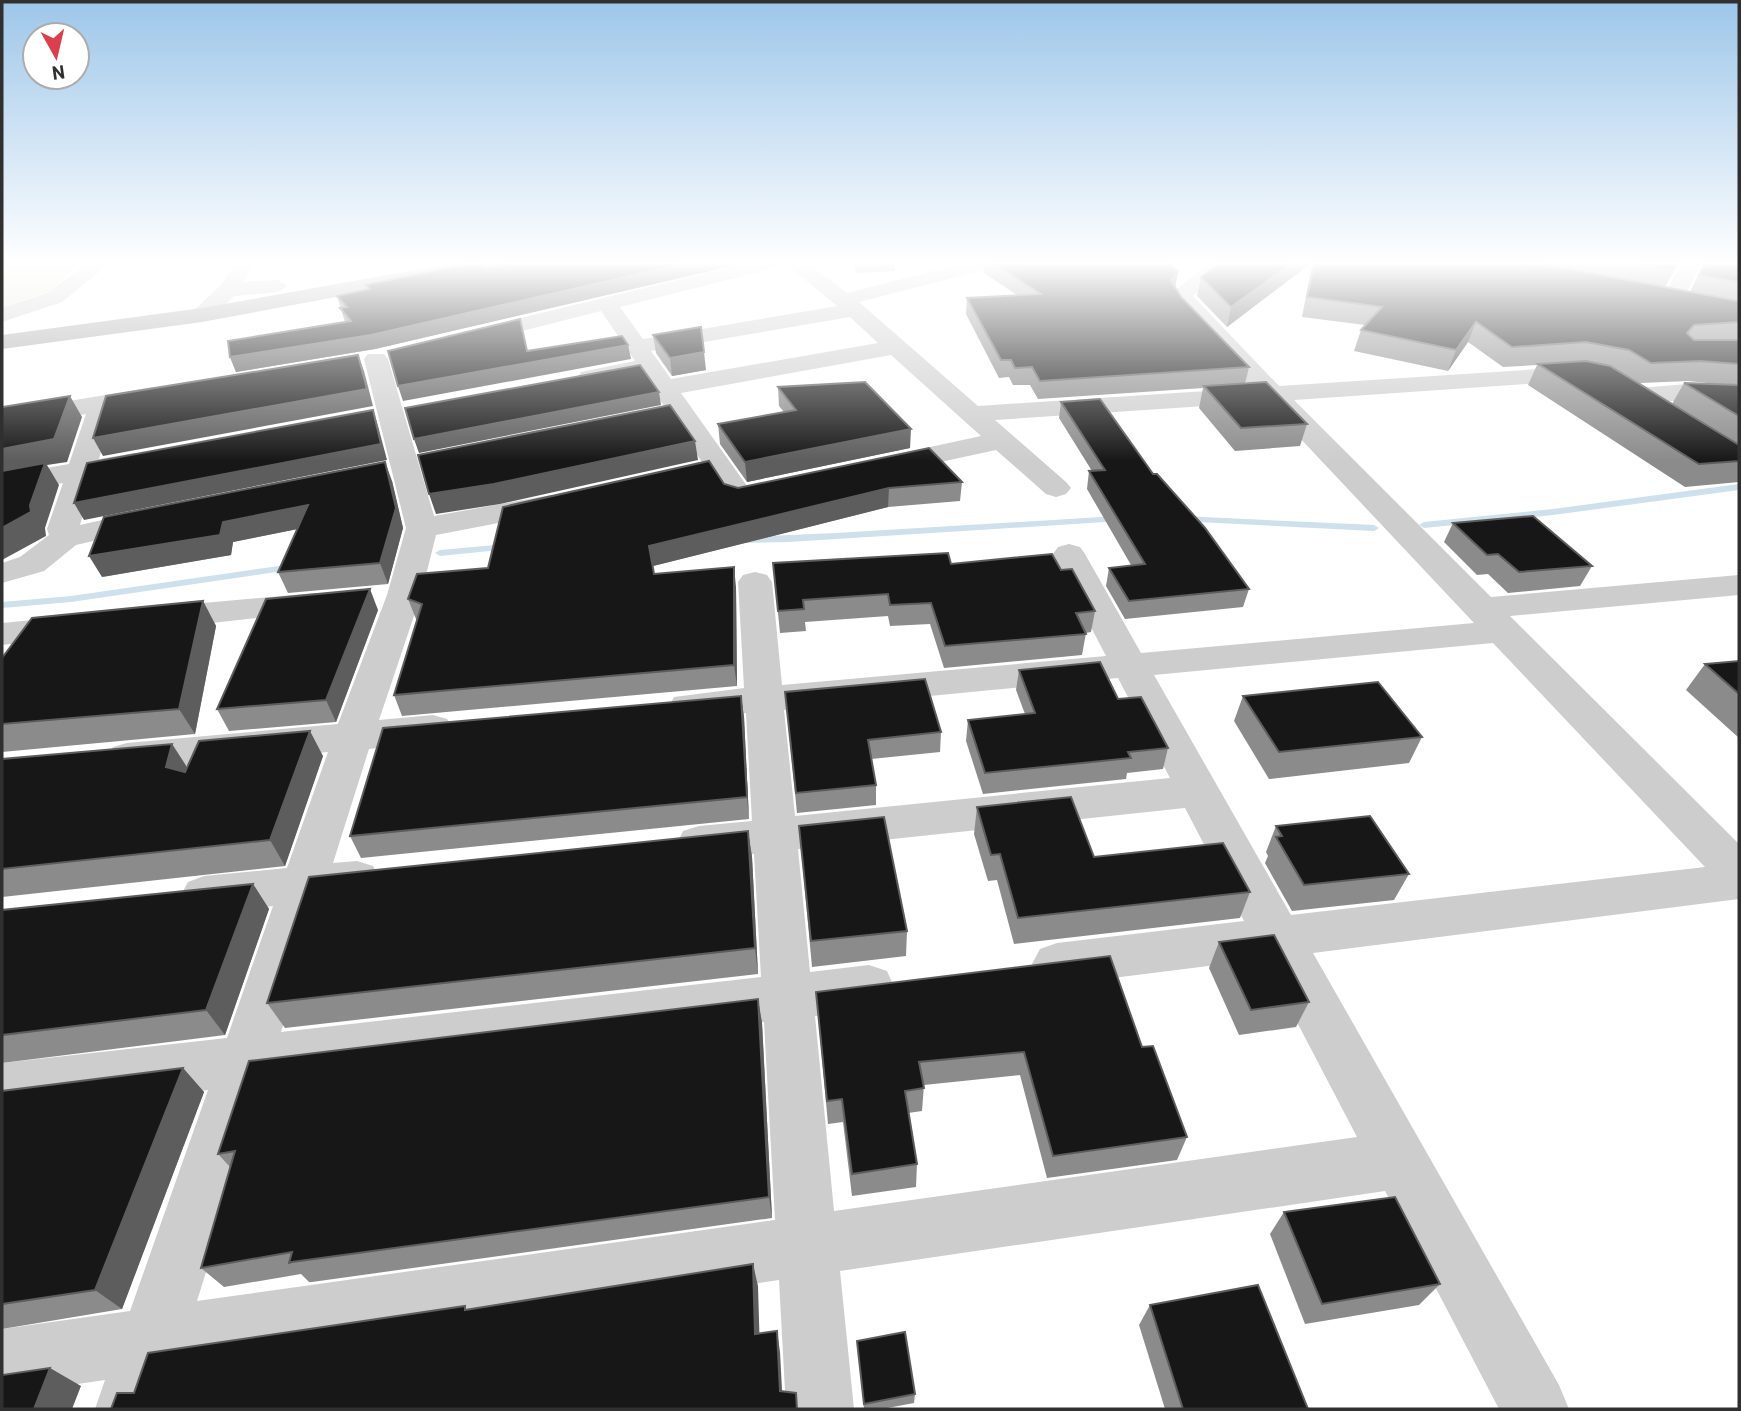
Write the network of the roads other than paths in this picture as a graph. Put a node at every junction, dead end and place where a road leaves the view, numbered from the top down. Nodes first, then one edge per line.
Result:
1 (92, 330) edge
2 (501, 330) edge
3 (625, 330) edge
4 (770, 330) edge
5 (876, 330) edge
6 (1211, 330) edge
7 (453, 341) edge
8 (2, 342) edge
9 (895, 347) junction
10 (348, 364) edge
11 (651, 367) junction
12 (568, 381) edge
13 (1621, 385) junction
14 (171, 393) edge
15 (1274, 394) junction
16 (1739, 396) edge
17 (102, 404) junction
18 (418, 409) edge
19 (974, 414) junction
20 (377, 416) junction
21 (1670, 416) edge
22 (2, 420) edge
23 (1003, 440) junction
24 (162, 456) edge
25 (719, 467) junction
26 (82, 471) junction
27 (858, 471) edge
28 (2, 485) edge
29 (629, 487) edge
30 (1056, 488) dead end
31 (745, 497) edge
32 (578, 498) edge
33 (179, 512) edge
34 (422, 528) junction
35 (65, 538) junction
36 (1069, 554) dead end
37 (2, 573) edge
38 (755, 582) dead end
39 (1739, 585) edge
40 (372, 598) junction
41 (1494, 619) junction
42 (16, 644) edge
43 (1129, 665) junction
44 (764, 699) junction
45 (654, 709) edge
46 (462, 726) edge
47 (352, 737) junction
48 (96, 760) edge
49 (1198, 792) junction
50 (775, 835) junction
51 (664, 847) edge
52 (1739, 873) edge
53 (401, 874) edge
54 (1739, 881) edge
55 (304, 885) junction
56 (166, 899) edge
57 (1278, 938) junction
58 (1006, 970) edge
59 (910, 982) edge
60 (788, 996) junction
61 (245, 1060) junction
62 (2, 1089) edge
63 (1399, 1160) junction
64 (807, 1246) junction
65 (152, 1340) junction
66 (2, 1362) edge
67 (129, 1409) edge
68 (820, 1409) edge
69 (1535, 1409) edge

1 - 8 main road
2 - 7 street
3 - 11 street
4 - 11 street
5 - 9 street
6 - 15 street
9 - 11 street
9 - 19 street
10 - 20 street
11 - 12 street
11 - 25 street
13 - 15 street
13 - 16 street
13 - 21 street
14 - 17 street
15 - 19 street
15 - 41 street
17 - 22 street
17 - 26 street
18 - 20 street
19 - 23 street
20 - 34 street
23 - 27 street
23 - 30 street
24 - 26 street
25 - 29 street
25 - 31 street
26 - 28 street
26 - 35 street
32 - 34 street
33 - 35 street
34 - 40 street
35 - 37 street
36 - 43 street
38 - 44 street
39 - 41 street
40 - 42 street
40 - 47 street
41 - 43 street
41 - 52 street
43 - 44 street
43 - 49 street
44 - 45 street
44 - 50 street
46 - 47 street
47 - 48 street
47 - 55 street
49 - 50 street
49 - 57 street
50 - 51 street
50 - 60 street
53 - 55 street
54 - 57 street
55 - 56 street
55 - 61 street
57 - 58 street
57 - 63 street
59 - 60 street
60 - 61 street
60 - 64 street
61 - 62 street
61 - 65 street
63 - 64 street
63 - 69 street
64 - 65 street
64 - 68 street
65 - 66 street
65 - 67 street

